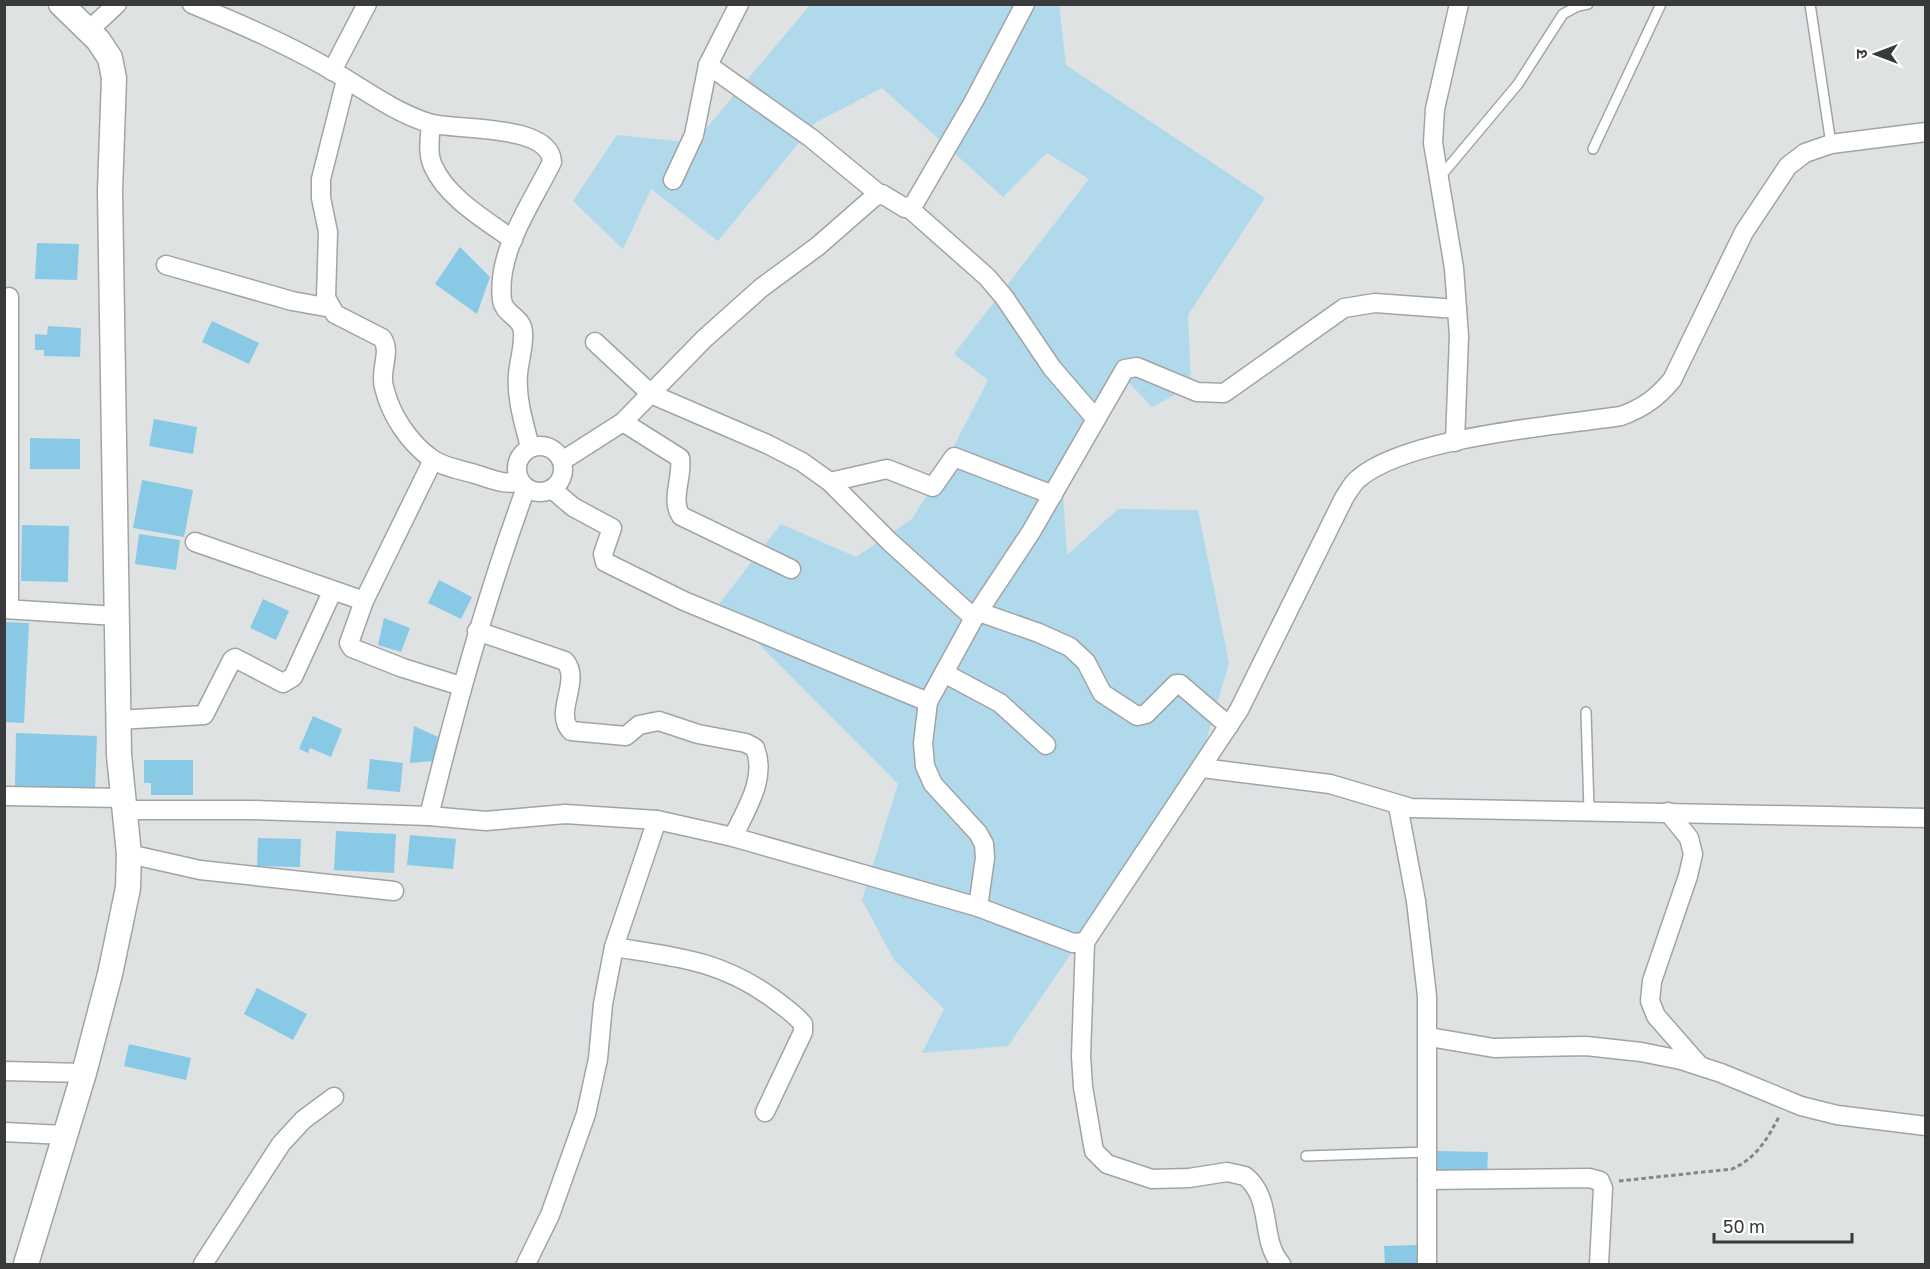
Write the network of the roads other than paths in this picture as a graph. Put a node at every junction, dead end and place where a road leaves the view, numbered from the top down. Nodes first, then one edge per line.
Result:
1 (61, 4) edge
2 (117, 4) edge
3 (192, 4) edge
4 (367, 4) edge
5 (739, 4) edge
6 (1025, 4) edge
7 (1459, 4) edge
8 (1588, 4) edge
9 (1661, 4) edge
10 (1810, 4) edge
11 (88, 31) junction
12 (708, 65) junction
13 (339, 75) junction
14 (432, 124) junction
15 (1926, 132) edge
16 (1831, 144) junction
17 (1593, 149) dead end
18 (1440, 177) junction
19 (674, 180) dead end
20 (879, 194) junction
21 (909, 208) junction
22 (513, 240) junction
23 (166, 265) dead end
24 (9, 297) dead end
25 (331, 308) junction
26 (1457, 309) junction
27 (595, 342) dead end
28 (651, 394) junction
29 (1096, 419) junction
30 (623, 422) junction
31 (1455, 442) junction
32 (530, 447) junction
33 (433, 460) junction
34 (562, 461) junction
35 (830, 482) junction
36 (523, 485) junction
37 (552, 489) junction
38 (1053, 495) junction
39 (195, 542) dead end
40 (791, 569) dead end
41 (332, 592) junction
42 (364, 601) junction
43 (7, 609) edge
44 (976, 615) junction
45 (116, 616) junction
46 (477, 631) junction
47 (944, 673) junction
48 (461, 686) junction
49 (928, 702) junction
50 (1586, 712) dead end
51 (118, 720) junction
52 (1229, 726) junction
53 (1046, 745) dead end
54 (1202, 768) junction
55 (4, 796) edge
56 (124, 804) junction
57 (1398, 806) junction
58 (1589, 810) junction
59 (1668, 812) junction
60 (429, 816) junction
61 (1926, 818) edge
62 (657, 820) junction
63 (733, 837) junction
64 (129, 854) junction
65 (394, 891) dead end
66 (978, 908) junction
67 (1085, 942) junction
68 (614, 947) junction
69 (1429, 1036) junction
70 (1700, 1066) junction
71 (4, 1071) edge
72 (84, 1073) junction
73 (334, 1097) dead end
74 (765, 1112) dead end
75 (1926, 1126) edge
76 (4, 1132) edge
77 (64, 1135) junction
78 (1427, 1152) junction
79 (1306, 1156) dead end
80 (1427, 1180) junction
81 (26, 1264) edge
82 (203, 1264) edge
83 (526, 1264) edge
84 (1281, 1264) edge
85 (1427, 1264) edge
86 (1599, 1264) edge

1 - 11 street
2 - 11 street
3 - 13 street
4 - 13 street
5 - 12 street
6 - 21 street
7 - 18 street
8 - 18 lane
9 - 17 lane
10 - 16 lane
11 - 45 street
12 - 19 street
12 - 20 street
13 - 14 street
13 - 25 street
14 - 22 street
14 - 22 street
15 - 16 street
16 - 31 street
18 - 26 street
20 - 21 street
20 - 28 street
21 - 29 street
22 - 32 street
23 - 25 street
24 - 43 street
25 - 33 street
26 - 29 street
26 - 31 street
27 - 28 street
28 - 30 street
28 - 35 street
29 - 38 street
30 - 34 street
30 - 40 street
31 - 52 street
32 - 34 street
32 - 36 street
33 - 36 street
33 - 42 street
34 - 37 street
35 - 38 street
35 - 44 street
36 - 37 street
36 - 46 street
37 - 49 street
38 - 44 street
39 - 41 street
41 - 42 street
41 - 51 street
42 - 48 street
43 - 45 street
44 - 47 street
44 - 52 street
45 - 51 street
46 - 48 street
46 - 63 street
47 - 49 street
47 - 53 street
48 - 60 street
49 - 66 street
50 - 58 lane
51 - 56 street
52 - 54 street
54 - 57 street
54 - 67 street
55 - 56 street
56 - 60 street
56 - 64 street
57 - 58 street
57 - 69 street
58 - 59 street
59 - 61 street
59 - 70 street
60 - 62 street
62 - 63 street
62 - 68 street
63 - 66 street
64 - 65 street
64 - 72 street
66 - 67 street
67 - 84 street
68 - 74 street
68 - 83 street
69 - 70 street
69 - 78 street
70 - 75 street
71 - 72 street
72 - 77 street
73 - 82 street
76 - 77 street
77 - 81 street
78 - 79 lane
78 - 80 street
80 - 85 street
80 - 86 street

